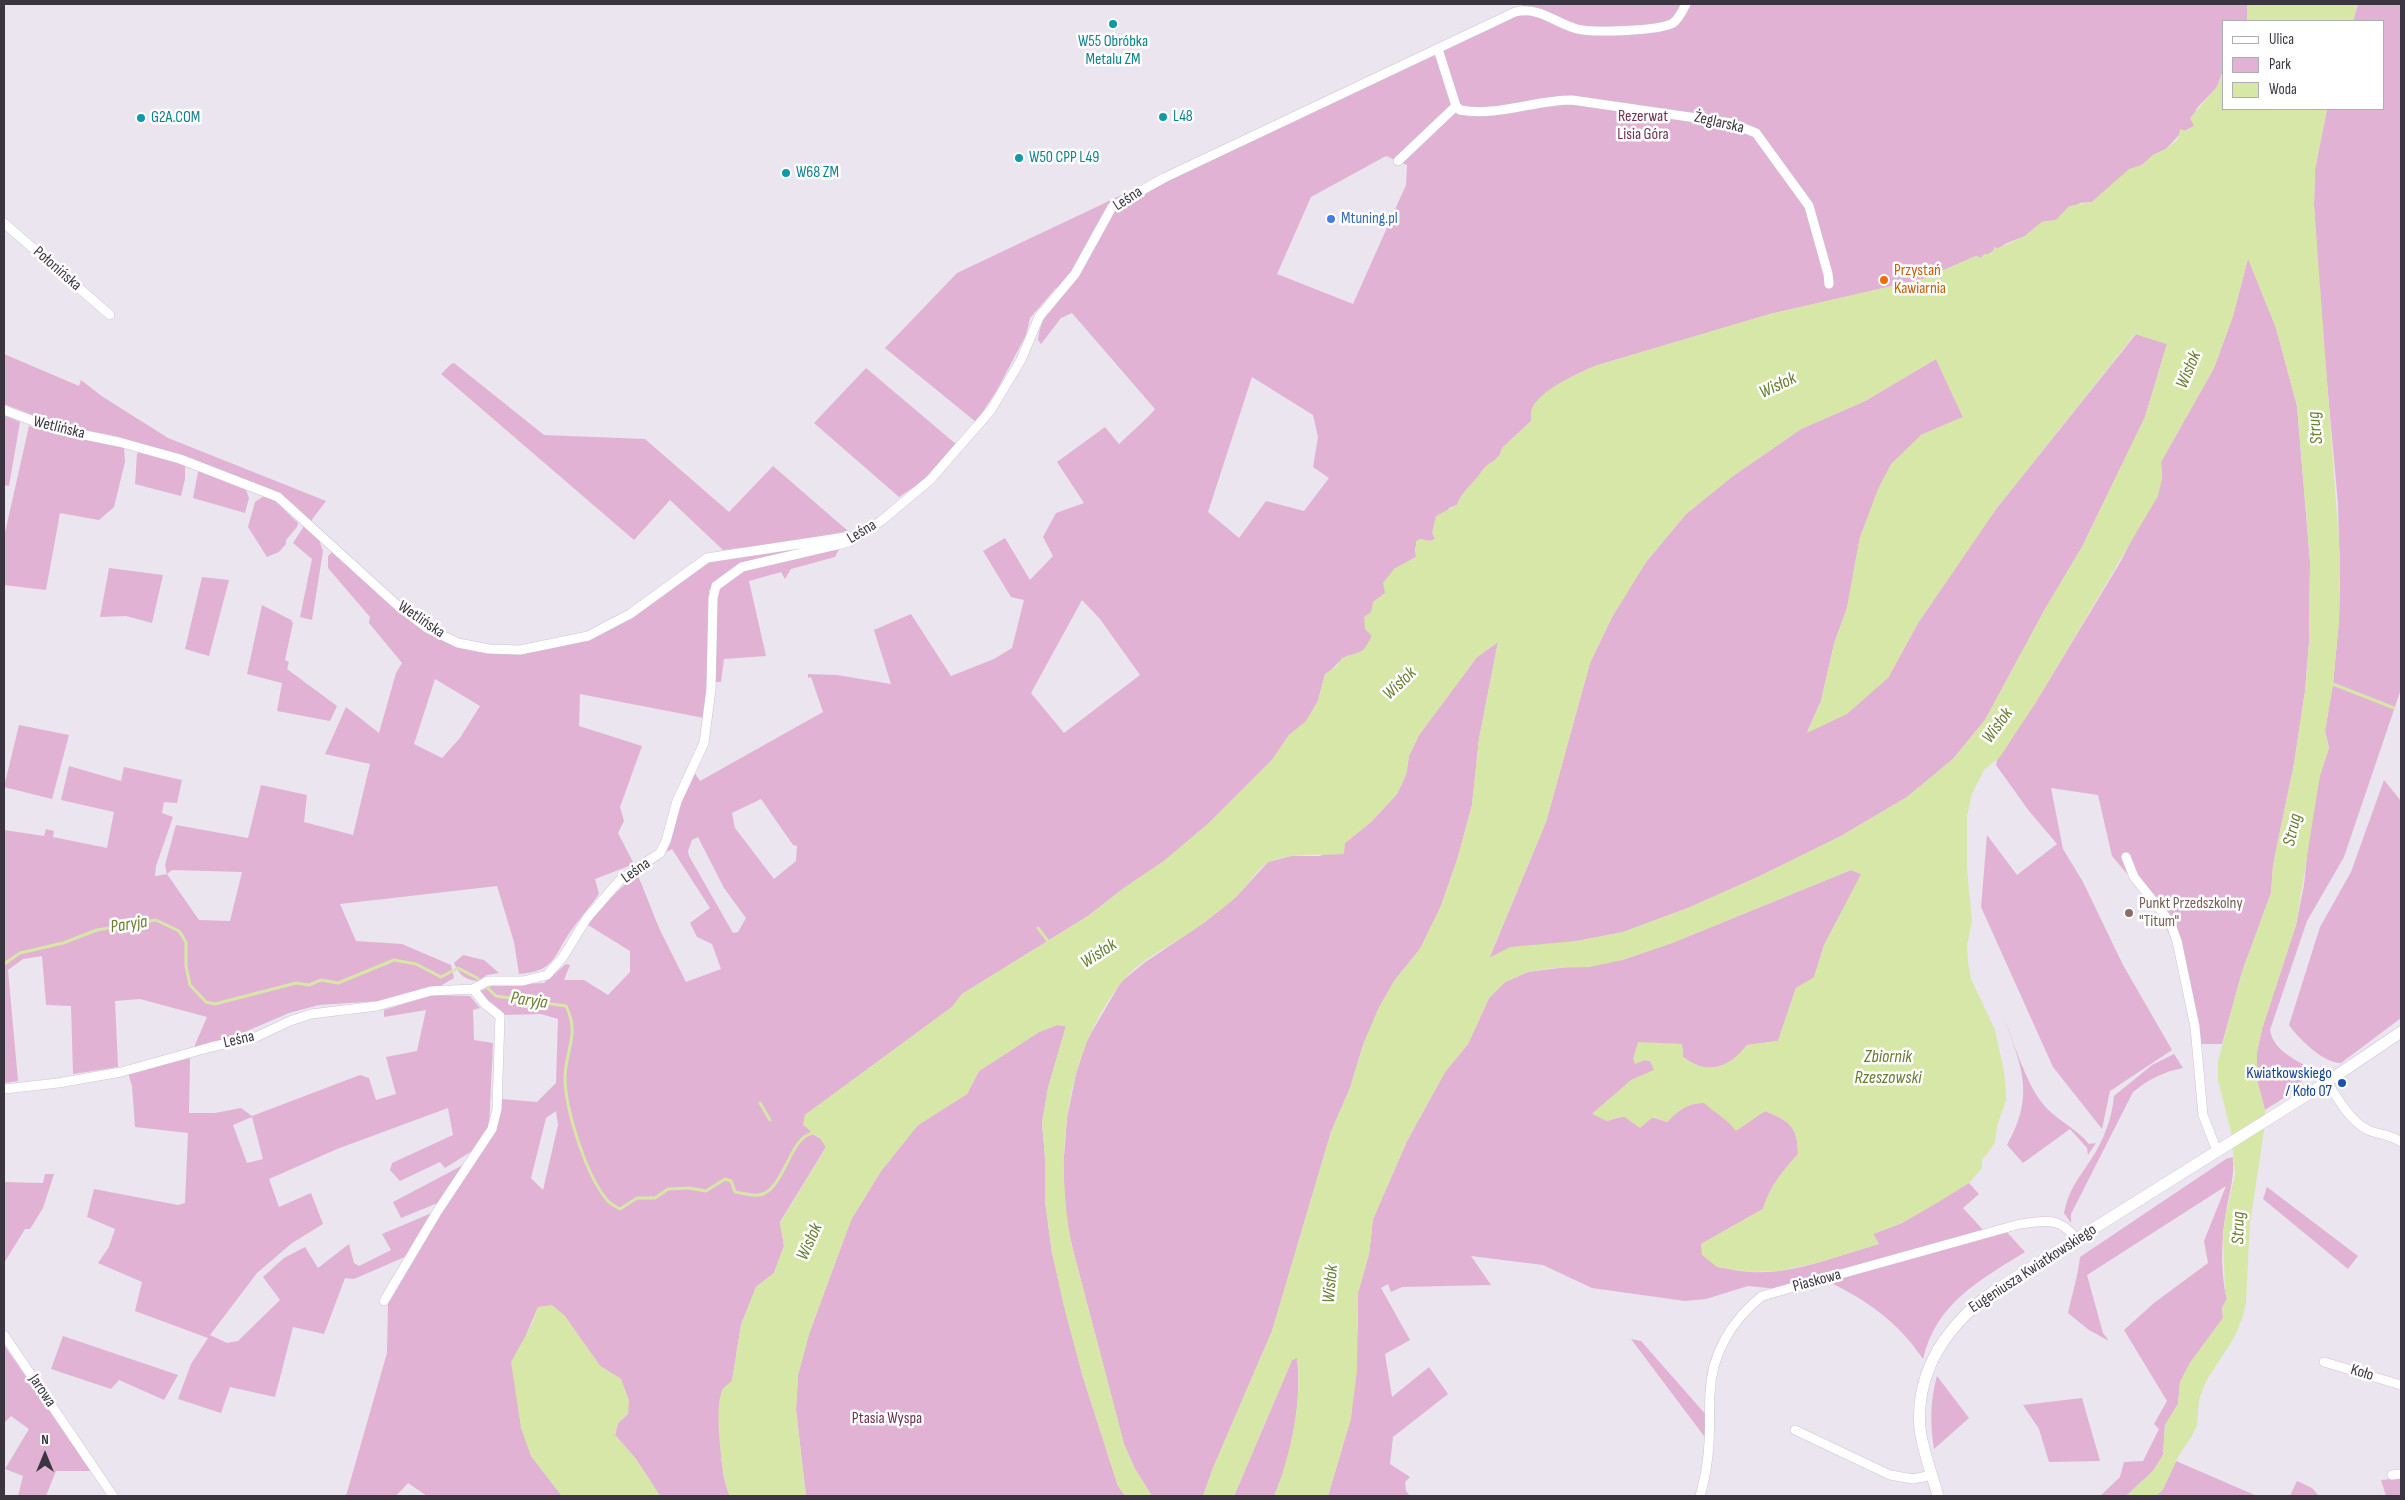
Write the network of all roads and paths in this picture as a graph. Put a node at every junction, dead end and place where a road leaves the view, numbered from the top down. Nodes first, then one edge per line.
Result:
1 (1686, 4) edge
2 (1438, 49) junction
3 (1456, 106) junction
4 (1398, 161) dead end
5 (4, 223) edge
6 (1829, 284) dead end
7 (110, 315) dead end
8 (4, 410) edge
9 (864, 533) junction
10 (2126, 858) dead end
11 (475, 988) junction
12 (2401, 1032) edge
13 (2327, 1082) junction
14 (4, 1089) edge
15 (2401, 1142) edge
16 (2218, 1151) junction
17 (2077, 1239) junction
18 (384, 1301) dead end
19 (4, 1335) edge
20 (2324, 1362) dead end
21 (2401, 1385) edge
22 (1796, 1430) dead end
23 (1932, 1475) junction
24 (113, 1496) edge
25 (1700, 1496) edge
26 (1938, 1496) edge

1 - 2 street
2 - 3 street
2 - 9 street, Leśna
3 - 4 street
3 - 6 street, Żeglarska
5 - 7 street, Połonińska
8 - 9 street, Wetlińska
9 - 11 street, Leśna
10 - 16 street
11 - 14 street, Leśna
11 - 18 street
12 - 13 street, Eugeniusza Kwiatkowskiego
13 - 15 street
13 - 16 street, Eugeniusza Kwiatkowskiego
16 - 17 street, Eugeniusza Kwiatkowskiego
17 - 23 street, Eugeniusza Kwiatkowskiego
17 - 25 street, Piaskowa
19 - 24 street, Jarowa
20 - 21 street, Koło
22 - 23 street
23 - 26 street, Eugeniusza Kwiatkowskiego

